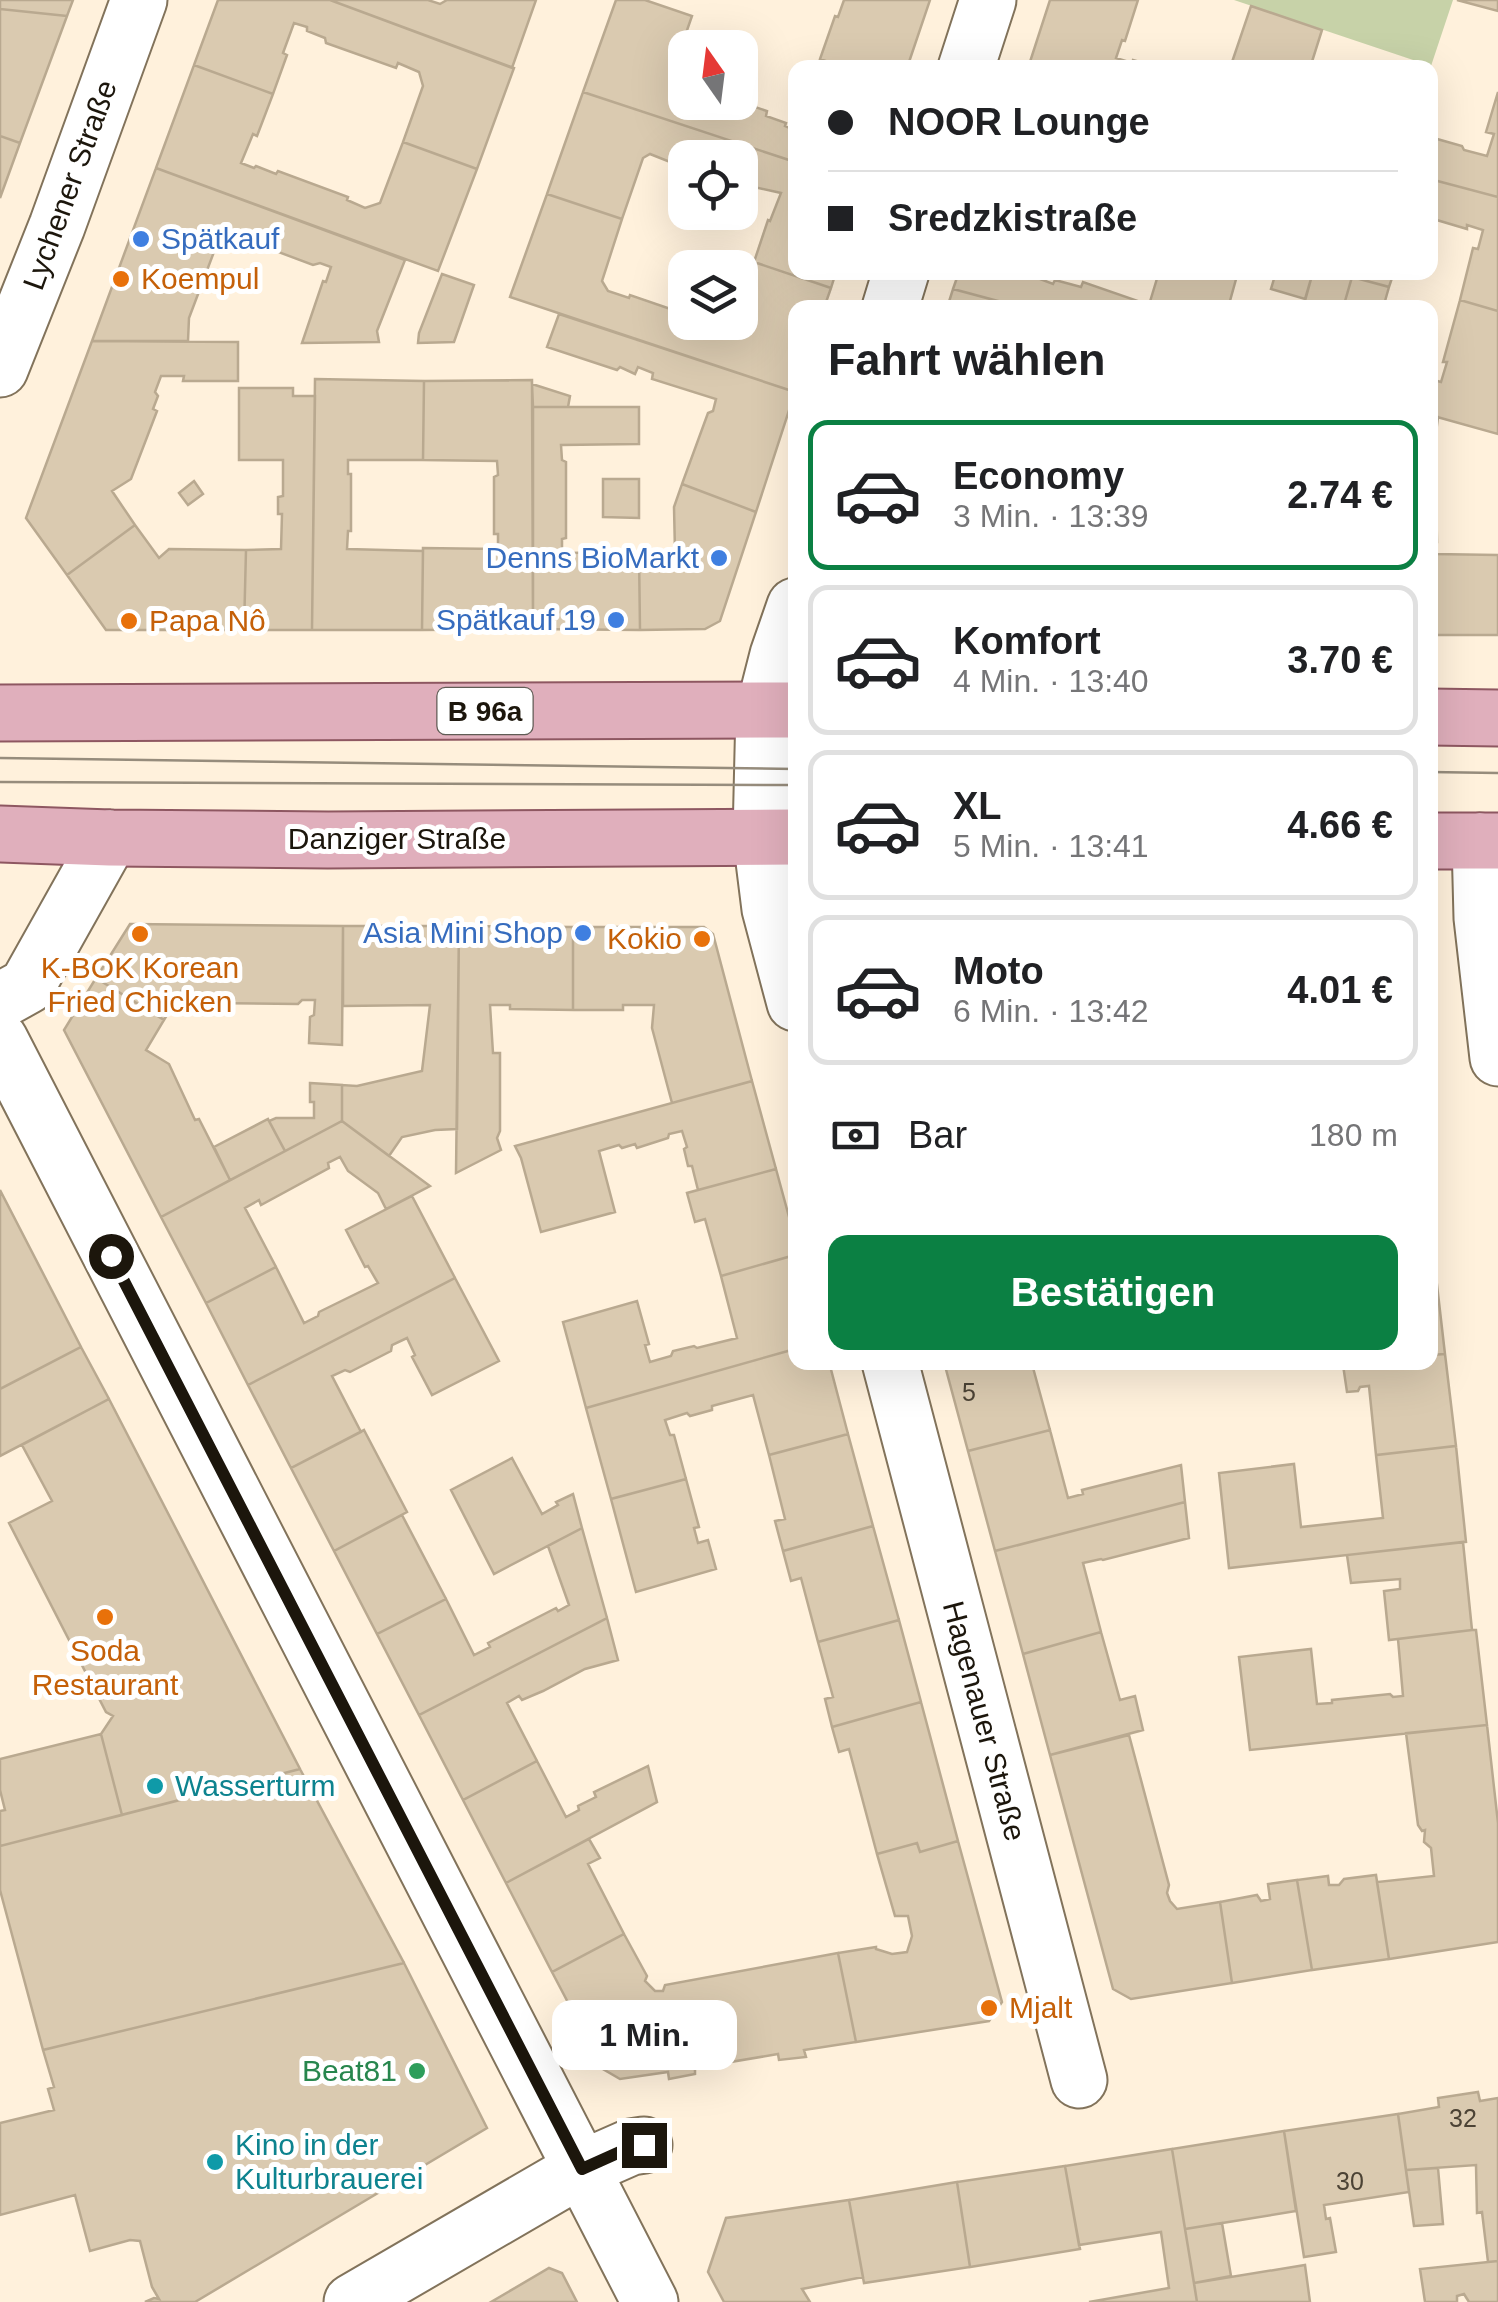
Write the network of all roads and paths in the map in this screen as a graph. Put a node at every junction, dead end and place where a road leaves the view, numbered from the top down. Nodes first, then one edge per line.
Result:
1 (139, 0) edge
2 (988, 0) edge
3 (969, 60) edge
4 (0, 369) edge
5 (788, 626) edge
6 (779, 710) edge
7 (0, 713) edge
8 (1438, 717) edge
9 (1498, 718) edge
10 (0, 834) edge
11 (778, 837) edge
12 (110, 838) junction
13 (1469, 841) edge
14 (788, 977) edge
15 (0, 1001) edge
16 (0, 1040) edge
17 (1498, 1058) edge
18 (892, 1370) edge
19 (1079, 2080) dead end
20 (644, 2145) dead end
21 (582, 2169) junction
22 (352, 2302) edge
23 (650, 2302) edge

1 - 4 street, Lychener Straße
2 - 3 street
5 - 6 street
6 - 7 main road, B 96a
6 - 11 street
8 - 9 main road
10 - 12 main road, Danziger Straße
11 - 12 main road, Danziger Straße
11 - 14 street
12 - 15 street
13 - 17 street
16 - 21 street
18 - 19 street, Hagenauer Straße
20 - 21 street
21 - 22 street
21 - 23 street

